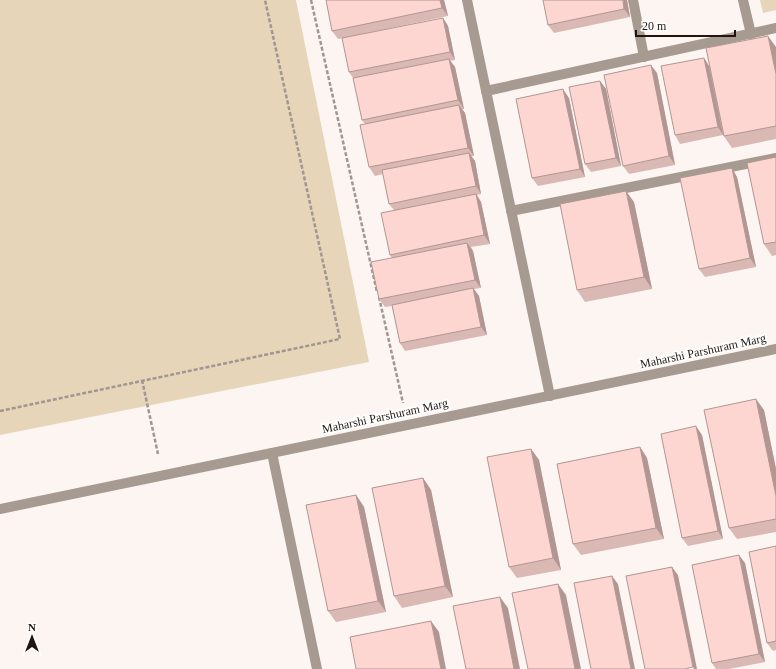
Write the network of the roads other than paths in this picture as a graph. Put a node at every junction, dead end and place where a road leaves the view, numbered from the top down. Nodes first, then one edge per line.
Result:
1 (467, 0) edge
2 (632, 0) edge
3 (743, 0) edge
4 (776, 28) edge
5 (751, 34) junction
6 (644, 57) junction
7 (486, 91) junction
8 (776, 158) edge
9 (511, 211) junction
10 (776, 349) edge
11 (550, 396) junction
12 (272, 453) junction
13 (0, 509) edge
14 (317, 669) edge

1 - 7 street
2 - 6 street
3 - 5 street
4 - 5 street
5 - 6 street
6 - 7 street
7 - 9 street
8 - 9 street
9 - 11 street
10 - 11 street, Maharshi Parshuram Marg
11 - 12 street, Maharshi Parshuram Marg
12 - 13 street, Maharshi Parshuram Marg
12 - 14 street

